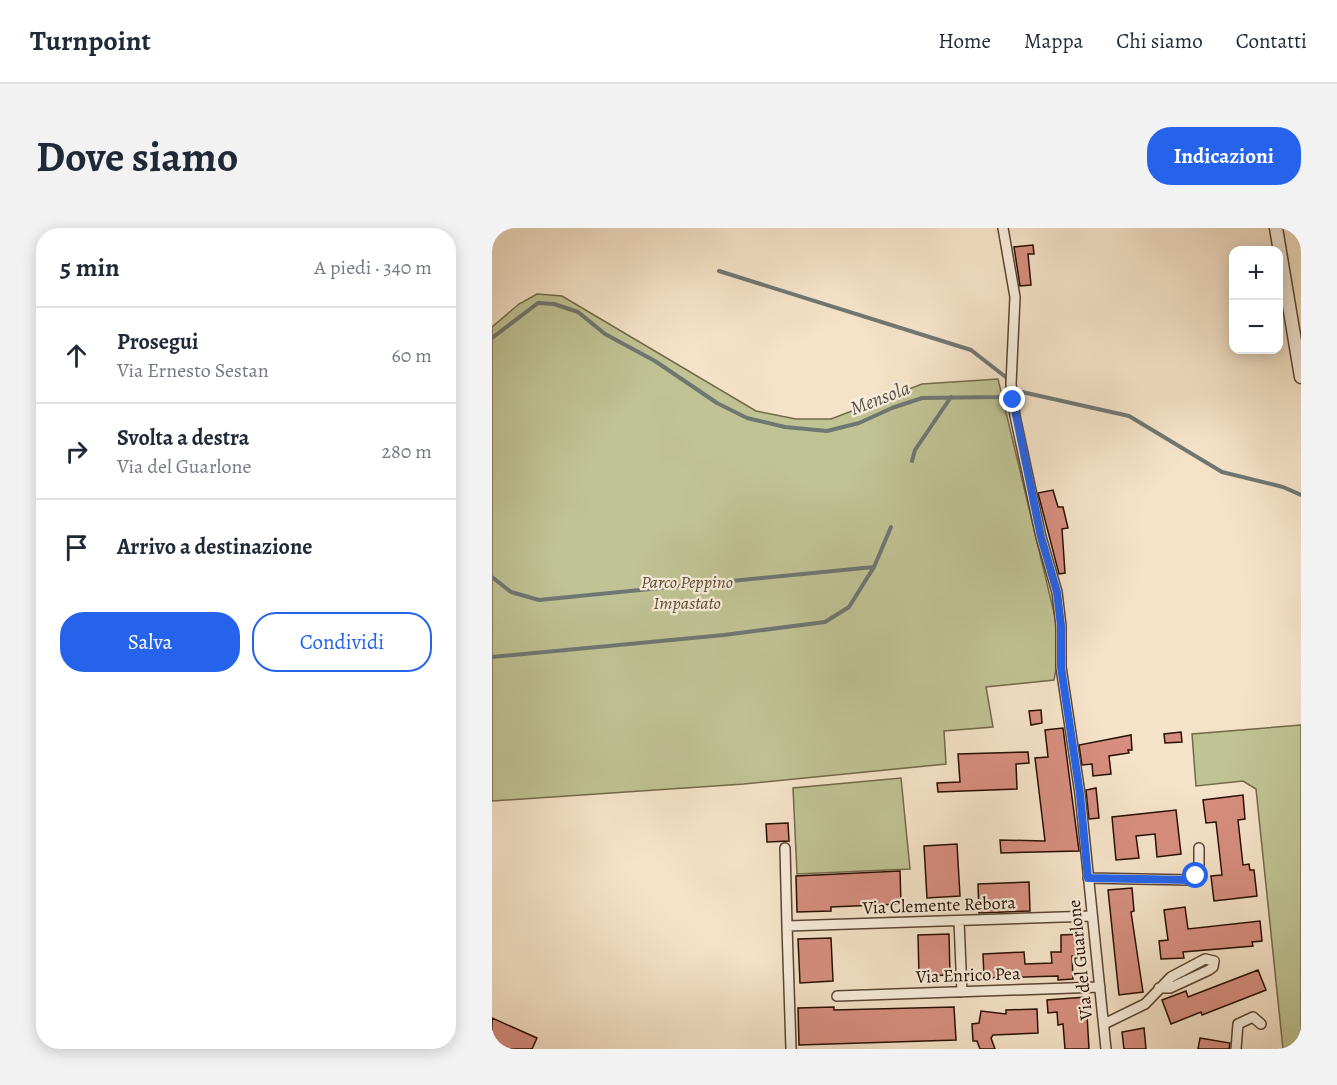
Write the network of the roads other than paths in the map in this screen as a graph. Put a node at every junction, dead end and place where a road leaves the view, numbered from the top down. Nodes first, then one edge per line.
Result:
1 (1003, 228) edge
2 (1276, 228) edge
3 (1301, 377) edge
4 (785, 848) dead end
5 (1199, 848) dead end
6 (1088, 878) junction
7 (1092, 916) junction
8 (959, 921) junction
9 (787, 926) junction
10 (1100, 987) junction
11 (1159, 988) junction
12 (962, 992) junction
13 (837, 996) dead end
14 (1104, 1024) junction
15 (1261, 1024) dead end
16 (791, 1049) edge
17 (1106, 1049) edge
18 (1236, 1049) edge

1 - 6 street, Via del Guarlone
2 - 3 street
4 - 9 street
5 - 6 street
6 - 7 street, Via del Guarlone
7 - 8 street, Via Clemente Rebora
7 - 10 street, Via del Guarlone
8 - 9 street, Via Clemente Rebora
8 - 12 street
9 - 16 street
10 - 12 street, Via Enrico Pea
10 - 14 street, Via del Guarlone
11 - 11 street
11 - 14 street
12 - 13 street, Via Enrico Pea
14 - 17 street, Via del Guarlone
15 - 18 street

